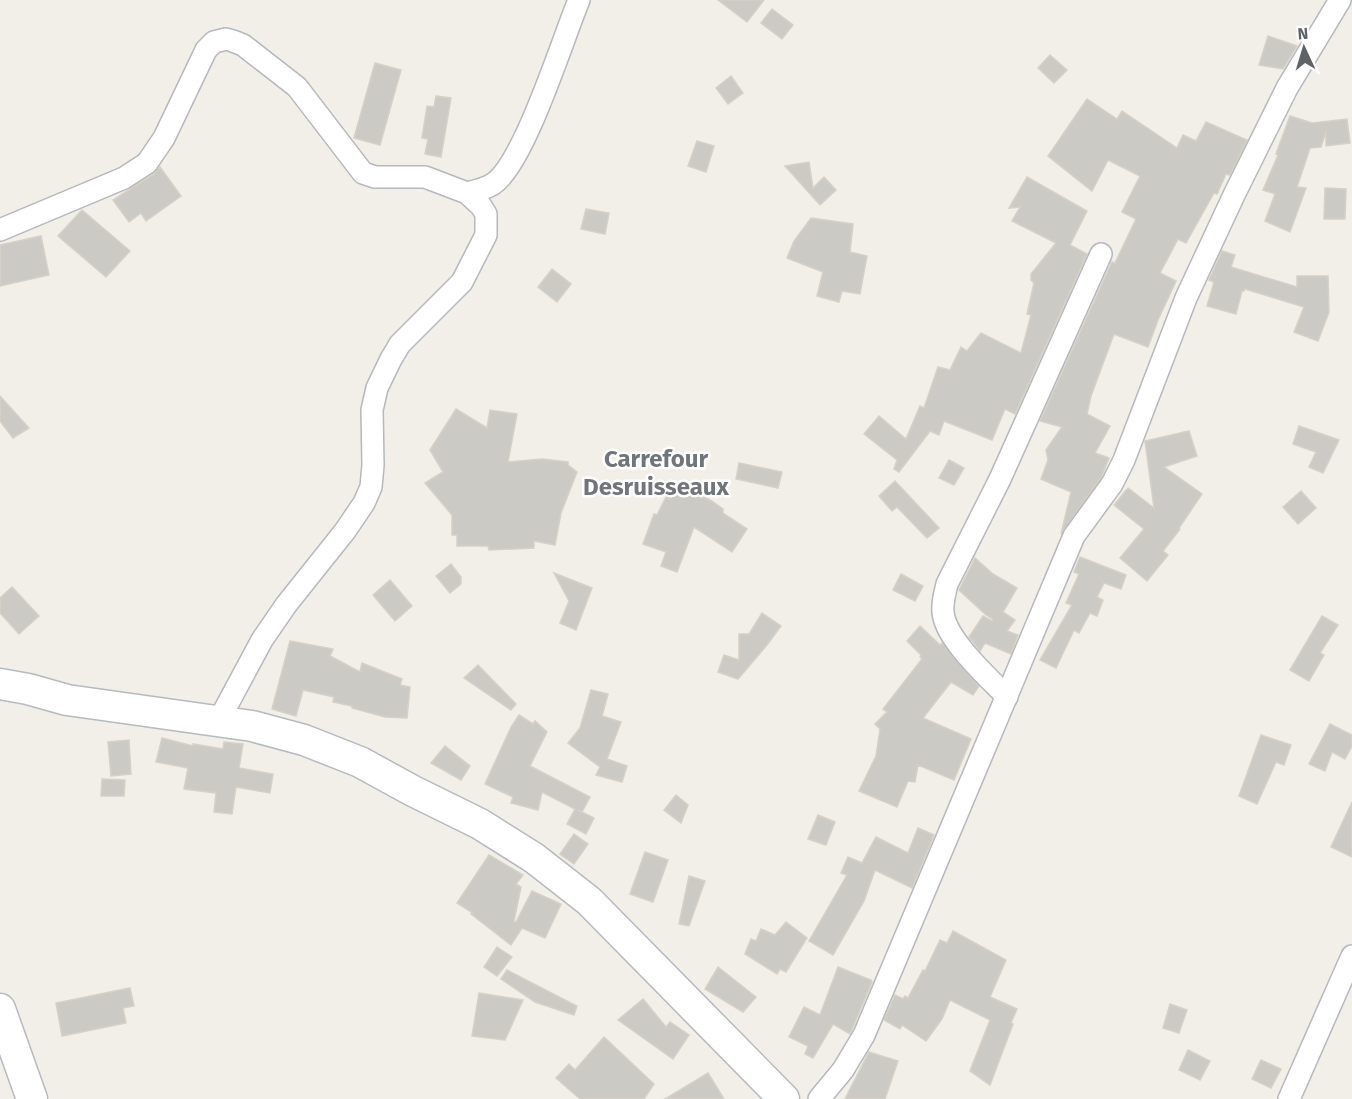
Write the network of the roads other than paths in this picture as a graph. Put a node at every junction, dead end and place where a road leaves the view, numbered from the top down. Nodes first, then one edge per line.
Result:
1 (579, 0) edge
2 (1340, 0) edge
3 (467, 193) junction
4 (0, 230) edge
5 (1101, 254) dead end
6 (0, 684) edge
7 (1007, 697) junction
8 (218, 722) junction
9 (1352, 956) edge
10 (3, 1017) edge
11 (32, 1099) edge
12 (49, 1099) edge
13 (784, 1099) edge
14 (819, 1099) edge
15 (1289, 1099) edge

1 - 3 street
2 - 7 street
3 - 4 street
3 - 8 street
5 - 7 street
6 - 8 street
7 - 14 street
8 - 13 street
9 - 15 street
10 - 11 street
10 - 12 street

